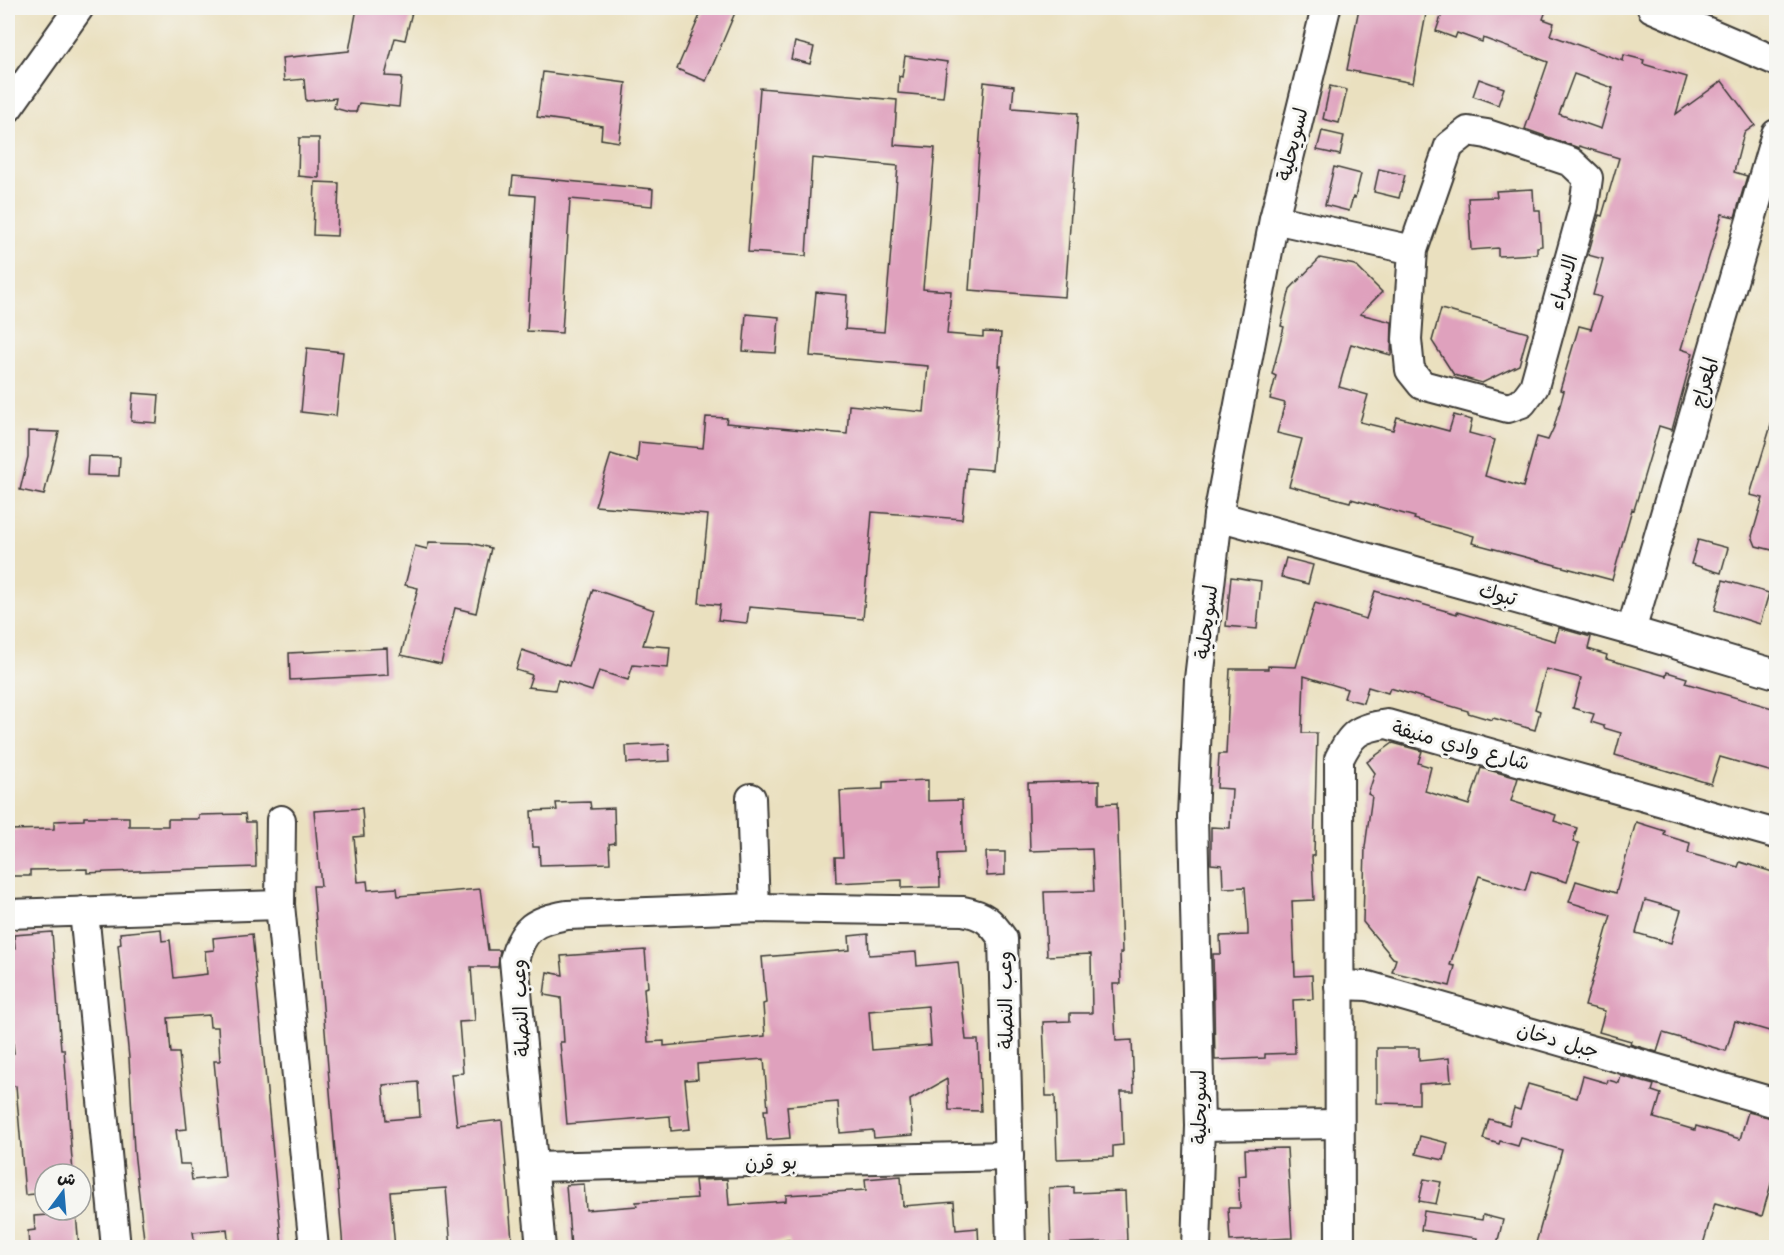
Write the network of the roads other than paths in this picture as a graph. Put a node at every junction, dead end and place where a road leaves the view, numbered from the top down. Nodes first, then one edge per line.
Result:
1 (79, 8) edge
2 (1326, 8) edge
3 (1652, 8) edge
4 (1776, 61) edge
5 (8, 108) edge
6 (1776, 134) edge
7 (1274, 219) junction
8 (1413, 250) junction
9 (1218, 516) junction
10 (1631, 631) junction
11 (1776, 674) edge
12 (751, 798) dead end
13 (281, 820) dead end
14 (1776, 834) edge
15 (280, 905) junction
16 (755, 908) junction
17 (84, 911) junction
18 (8, 914) edge
19 (1339, 985) junction
20 (1776, 1103) edge
21 (1339, 1124) junction
22 (1200, 1126) junction
23 (1009, 1156) junction
24 (533, 1167) junction
25 (116, 1248) edge
26 (314, 1248) edge
27 (541, 1248) edge
28 (1011, 1248) edge
29 (1196, 1248) edge
30 (1340, 1248) edge

1 - 5 street
2 - 7 street, لسويحلية
3 - 4 street
6 - 10 street, المعراج
7 - 8 street
7 - 9 street, لسويحلية
8 - 8 street, الاسراء
9 - 10 street, تبوك
9 - 22 street, لسويحلية
10 - 11 street, تبوك
12 - 16 street
13 - 15 street
14 - 19 street, شارع وادي منيفة
15 - 17 street
15 - 26 street
16 - 23 street, وعب النصلة
16 - 24 street, وعب النصلة
17 - 18 street
17 - 25 street
19 - 20 street, جبل دخان
19 - 21 street, شارع وادي منيفة
21 - 22 street
21 - 30 street, شارع وادي منيفة
22 - 29 street, لسويحلية
23 - 24 street, بو قرن
23 - 28 street, وعب النصلة
24 - 27 street, وعب النصلة

